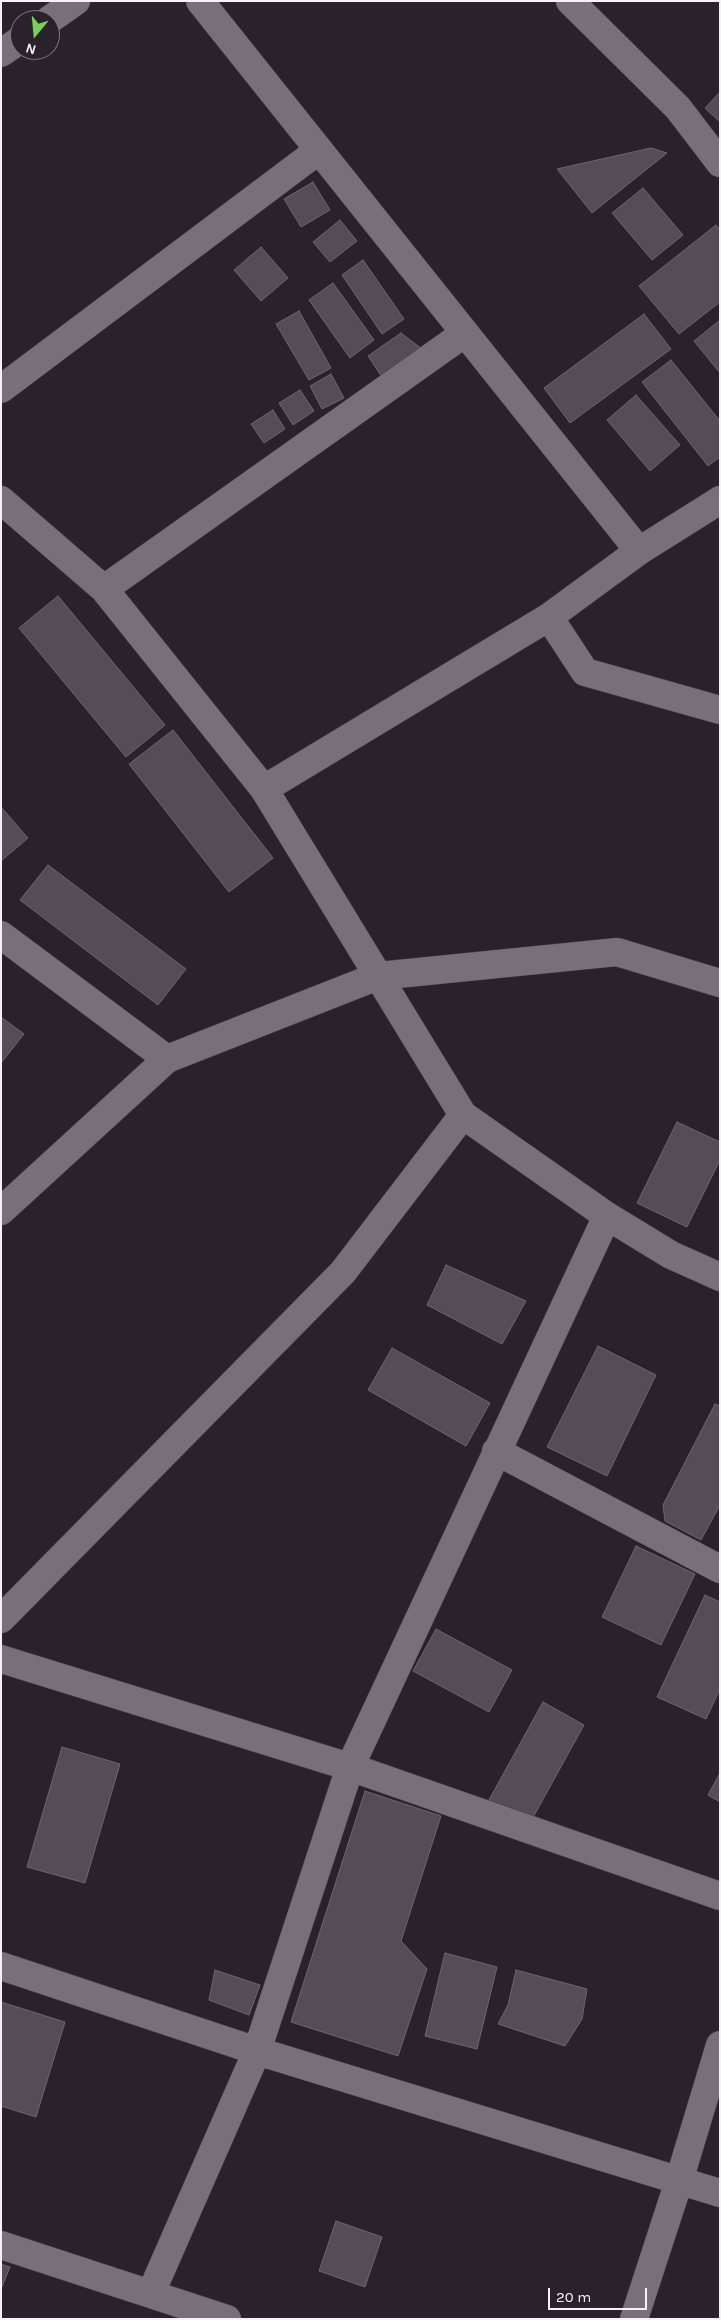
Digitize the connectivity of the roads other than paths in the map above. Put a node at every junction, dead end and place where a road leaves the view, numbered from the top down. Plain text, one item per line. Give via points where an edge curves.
1 (76, 1) edge
2 (200, 1) edge
3 (570, 1) edge
4 (60, 12) edge
5 (319, 150) junction
6 (720, 163) edge
7 (465, 333) junction
8 (1, 389) edge
9 (1, 500) edge
10 (720, 500) edge
11 (639, 551) junction
12 (104, 589) junction
13 (548, 617) junction
14 (720, 710) edge
15 (264, 789) junction
16 (1, 934) edge
17 (378, 976) junction
18 (720, 983) edge
19 (167, 1059) junction
20 (463, 1115) junction
21 (1, 1211) edge
22 (608, 1216) junction
23 (720, 1278) edge
24 (496, 1451) junction
25 (720, 1569) edge
26 (1, 1619) edge
27 (1, 1659) edge
28 (350, 1767) junction
29 (720, 1896) edge
30 (1, 1966) edge
31 (720, 2045) edge
32 (257, 2051) junction
33 (679, 2181) junction
34 (720, 2193) edge
35 (1, 2245) edge
36 (151, 2293) junction
37 (227, 2319) edge
38 (634, 2319) edge

1 - 4 street
2 - 5 street
3 - 6 street via 678,108
5 - 7 street
5 - 8 street
7 - 11 street
7 - 12 street
9 - 12 street
10 - 11 street
11 - 13 street
12 - 15 street
13 - 14 street via 585,672
13 - 15 street
15 - 17 street
16 - 19 street
17 - 18 street via 617,952
17 - 19 street
17 - 20 street
19 - 21 street
20 - 22 street
20 - 26 street via 343,1272
22 - 23 street via 671,1255
22 - 24 street
24 - 25 street
24 - 28 street
27 - 28 street
28 - 29 street
28 - 32 street
30 - 32 street
31 - 33 street
32 - 33 street
32 - 36 street
33 - 34 street
33 - 38 street
35 - 36 street
36 - 37 street

